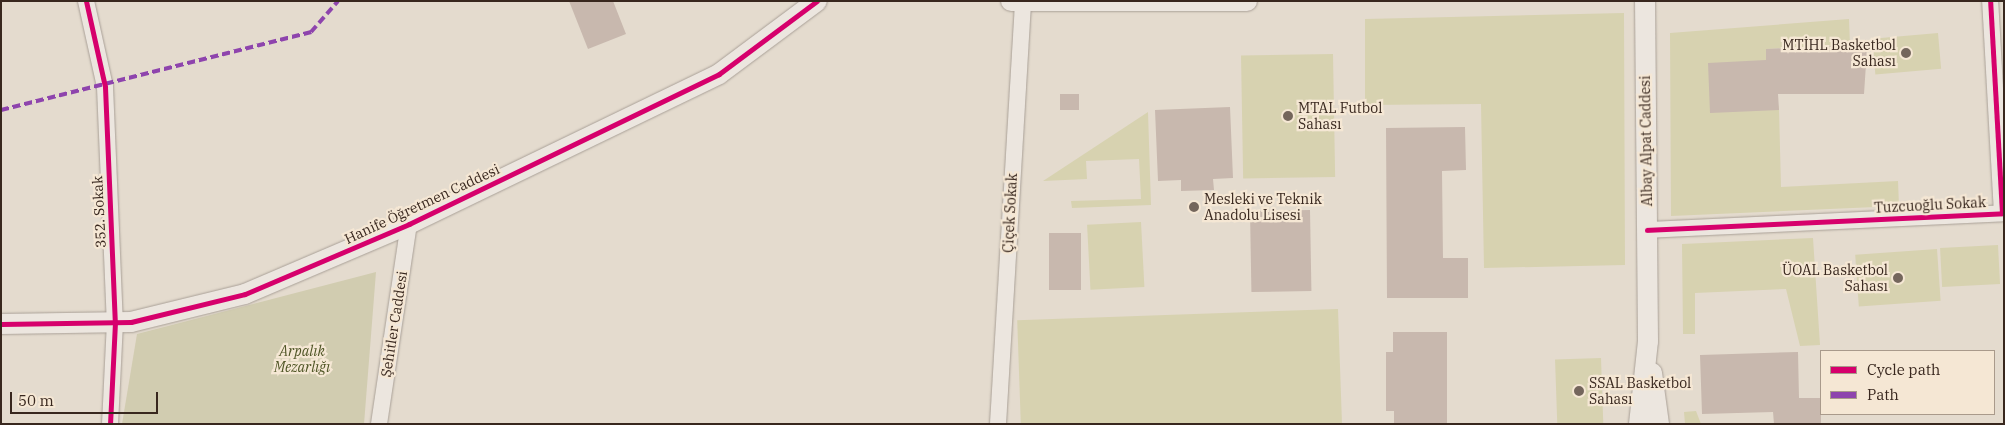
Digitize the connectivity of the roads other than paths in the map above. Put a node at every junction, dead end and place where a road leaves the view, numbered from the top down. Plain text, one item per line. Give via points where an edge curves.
1 (86, 1) edge
2 (817, 1) edge
3 (1247, 1) edge
4 (1645, 1) edge
5 (1990, 1) edge
6 (1017, 2) edge
7 (1172, 2) edge
8 (409, 224) junction
9 (1647, 230) junction
10 (115, 322) junction
11 (1, 324) edge
12 (1648, 341) junction
13 (110, 424) edge
14 (379, 424) edge
15 (998, 424) edge
16 (1639, 424) edge
17 (1659, 424) edge

1 - 10 street, 352. Sokak via 104,87
2 - 8 street, Hanife Öğretmen Caddesi via 718,74
3 - 7 street
4 - 9 street, Albay Alpat Caddesi
5 - 9 street, Tuzcuoğlu Sokak via 2002,213
6 - 7 street
6 - 15 street, Çiçek Sokak
8 - 10 street, Hanife Öğretmen Caddesi via 244,294
8 - 14 street, Şehitler Caddesi
9 - 12 street, Albay Alpat Caddesi
10 - 11 street, Hanife Öğretmen Caddesi
10 - 13 street, 352. Sokak
12 - 16 street, Albay Alpat Caddesi
12 - 17 street, Albay Alpat Caddesi

